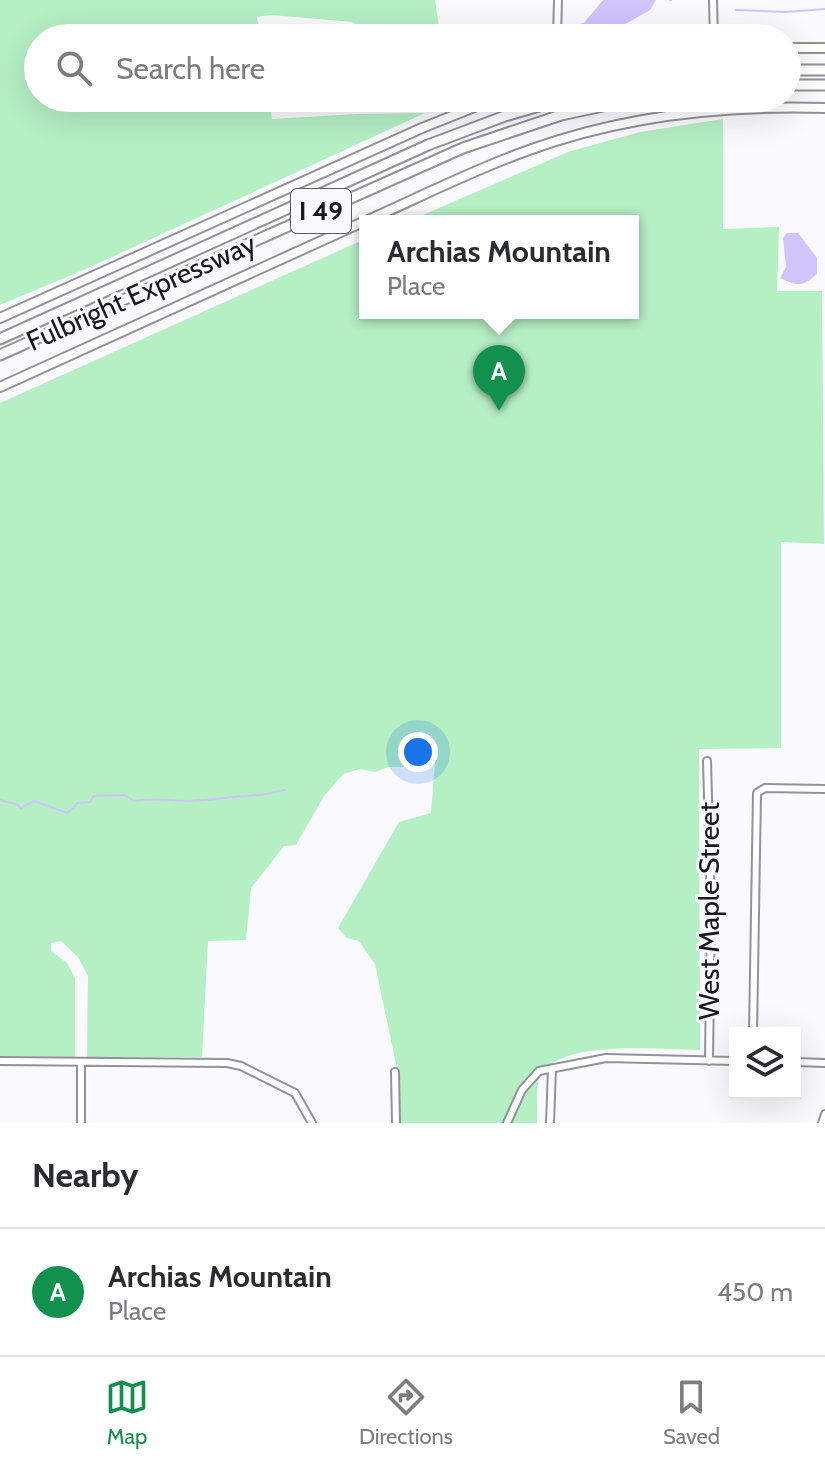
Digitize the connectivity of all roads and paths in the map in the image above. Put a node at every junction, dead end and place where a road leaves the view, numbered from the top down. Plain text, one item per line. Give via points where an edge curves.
1 (558, 0) edge
2 (713, 0) edge
3 (557, 24) edge
4 (714, 24) edge
5 (801, 48) edge
6 (825, 48) edge
7 (801, 70) edge
8 (825, 70) edge
9 (801, 85) edge
10 (825, 85) edge
11 (825, 108) edge
12 (801, 109) edge
13 (461, 112) edge
14 (519, 112) edge
15 (575, 112) edge
16 (710, 112) edge
17 (379, 215) edge
18 (359, 224) edge
19 (0, 318) edge
20 (0, 339) edge
21 (0, 355) edge
22 (0, 387) edge
23 (707, 761) dead end
24 (825, 789) edge
25 (753, 1027) edge
26 (0, 1061) edge
27 (709, 1061) junction
28 (729, 1061) edge
29 (801, 1062) edge
30 (81, 1063) junction
31 (825, 1063) edge
32 (552, 1069) junction
33 (395, 1072) dead end
34 (825, 1114) edge
35 (81, 1123) edge
36 (312, 1123) edge
37 (396, 1123) edge
38 (507, 1123) edge
39 (550, 1123) edge
40 (822, 1123) edge

1 - 3 street
2 - 4 street
5 - 6 main road
7 - 8 highway
9 - 10 highway
11 - 12 main road
13 - 19 main road
14 - 20 highway, Fulbright Expressway / I 49 via 428,145
15 - 21 highway, Fulbright Expressway / I 49 via 475,143
16 - 17 main road via 590,132 497,162
18 - 22 main road
23 - 27 street, West Maple Street
24 - 25 street via 765,788 757,793
26 - 30 street
27 - 28 street
27 - 32 street via 606,1058
29 - 31 street
30 - 35 street
30 - 36 street via 241,1066 295,1093
32 - 38 street via 529,1079
32 - 39 street
33 - 37 street
34 - 40 street

